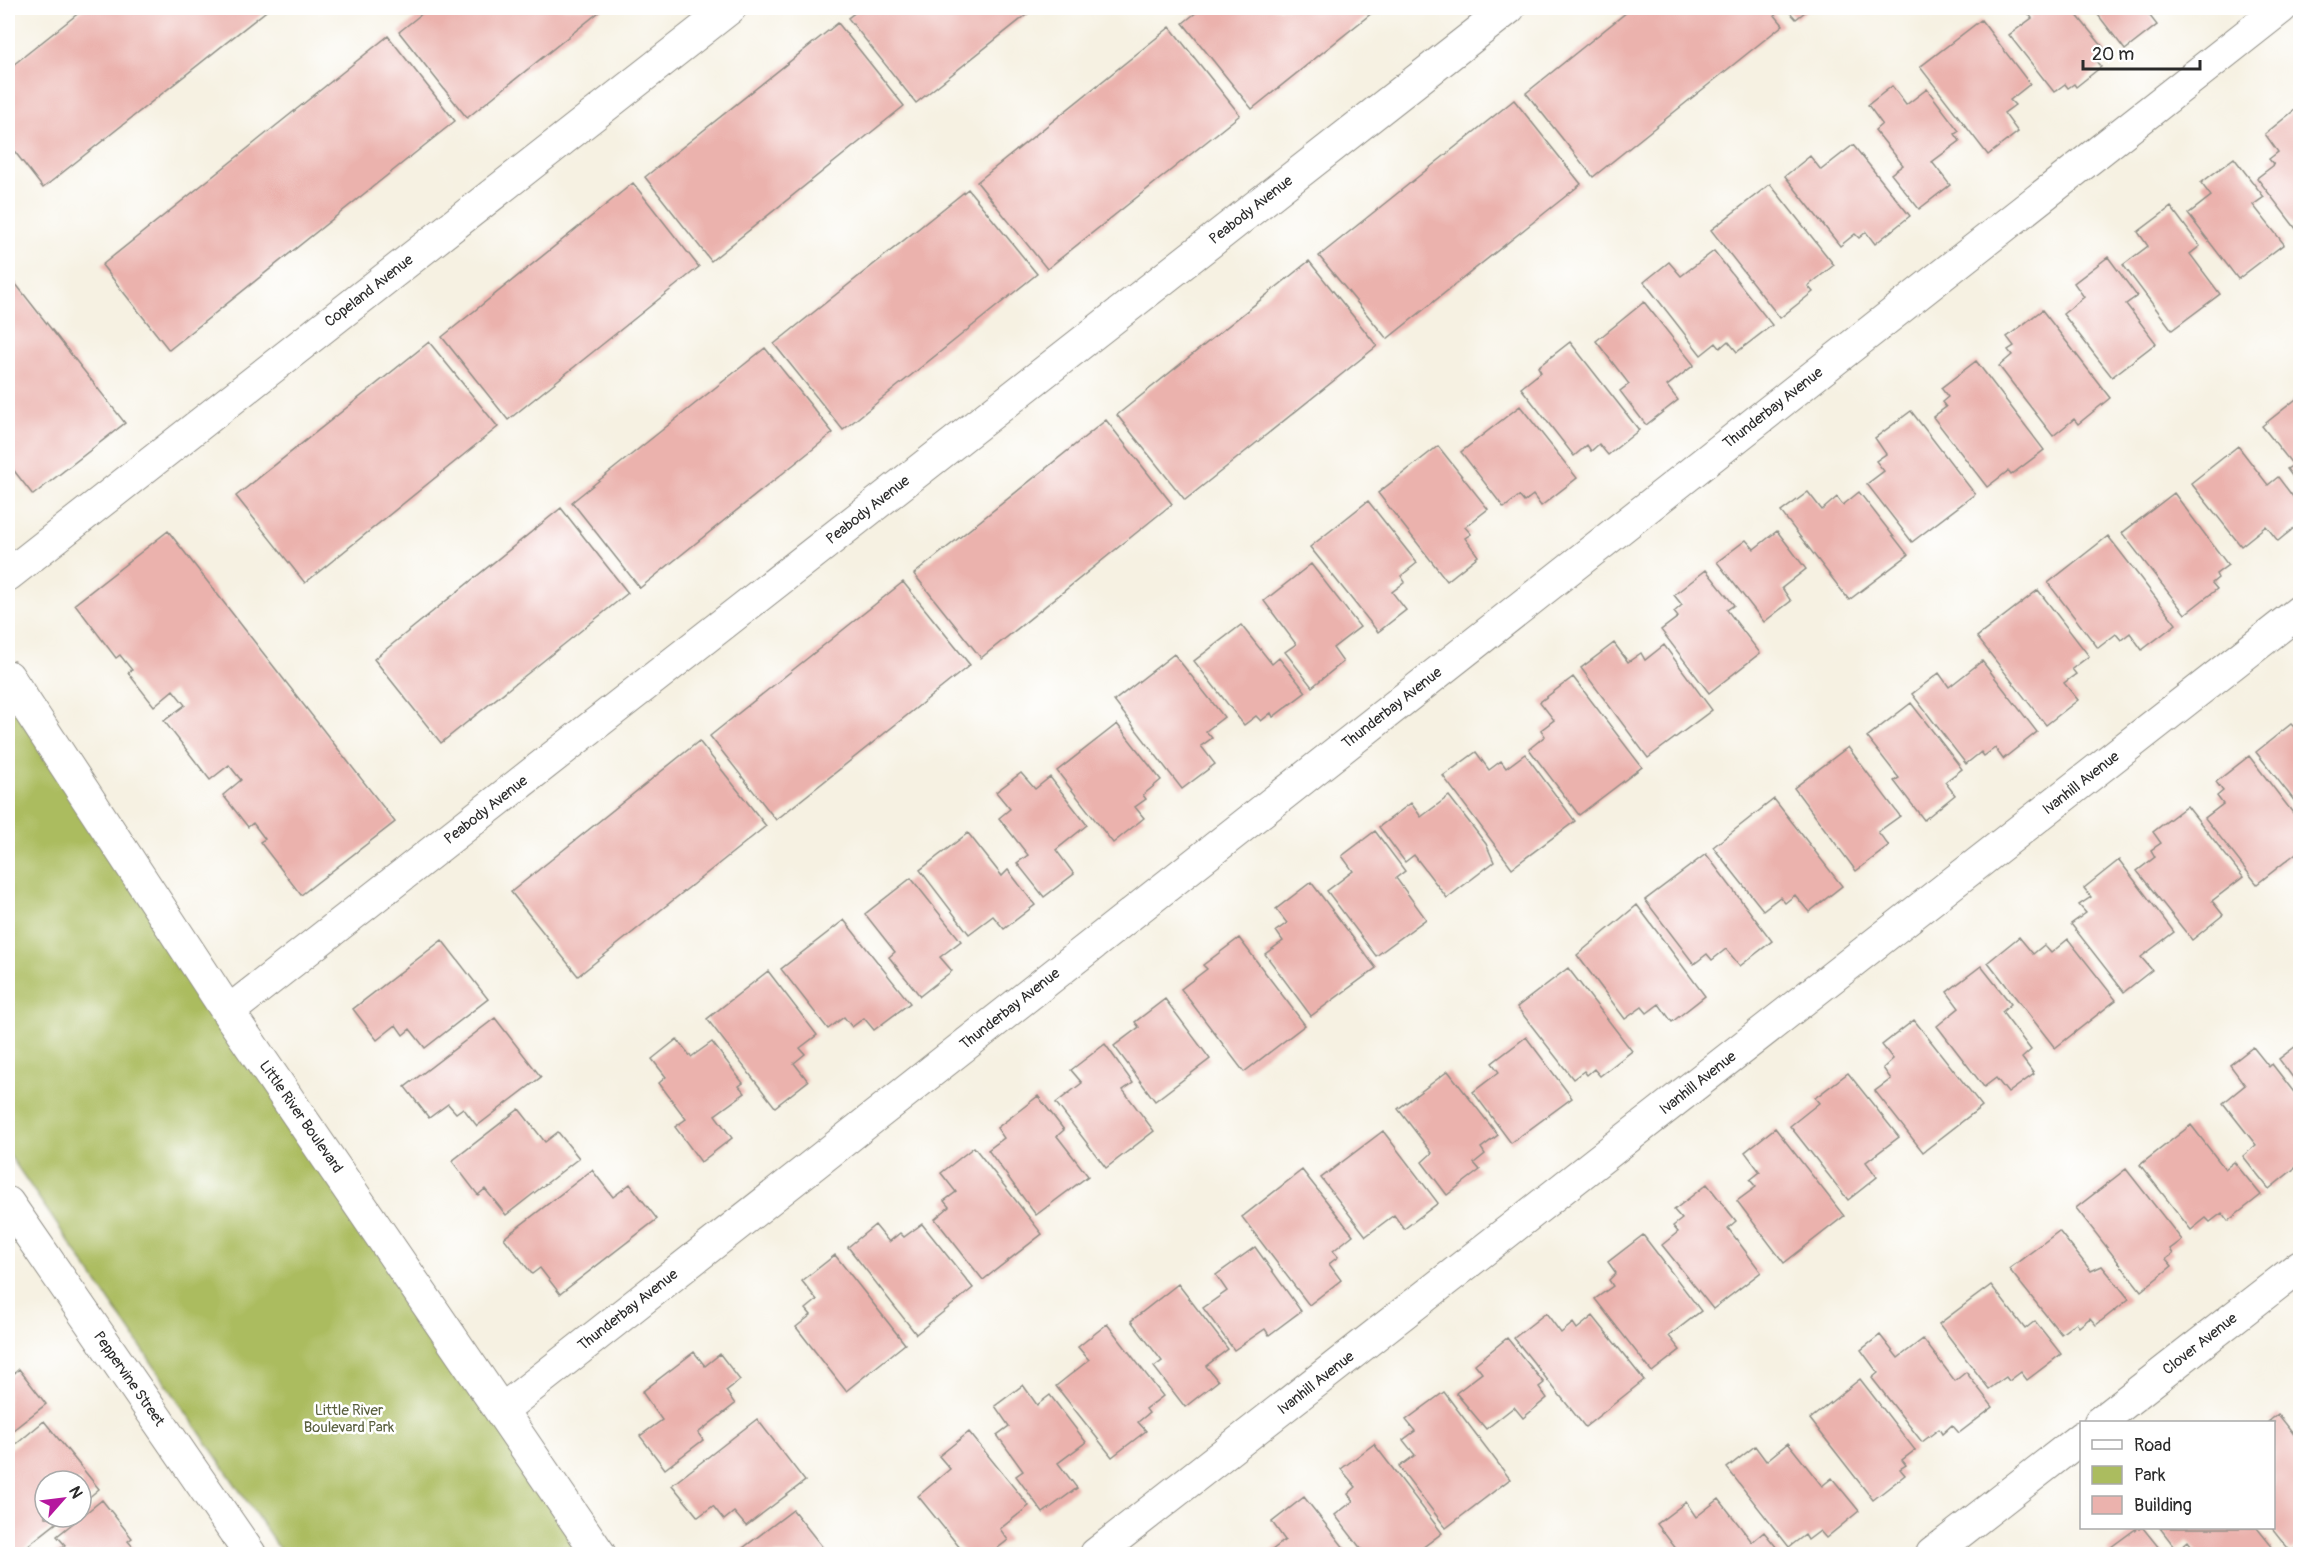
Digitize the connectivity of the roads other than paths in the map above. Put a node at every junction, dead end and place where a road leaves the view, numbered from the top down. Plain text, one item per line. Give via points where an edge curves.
1 (730, 8) edge
2 (1509, 8) edge
3 (2281, 8) edge
4 (8, 575) edge
5 (2301, 611) edge
6 (8, 677) edge
7 (228, 1012) junction
8 (8, 1203) edge
9 (2301, 1266) edge
10 (502, 1410) junction
11 (2101, 1421) edge
12 (2080, 1439) edge
13 (250, 1554) edge
14 (599, 1554) edge
15 (1096, 1554) edge
16 (1932, 1554) edge

1 - 4 street, Copeland Avenue
2 - 7 street, Peabody Avenue
3 - 10 street, Thunderbay Avenue
5 - 15 street, Ivanhill Avenue
6 - 7 street, Little River Boulevard
7 - 10 street, Little River Boulevard
8 - 13 street, Peppervine Street
9 - 11 street, Clover Avenue
10 - 14 street, Little River Boulevard
12 - 16 street

